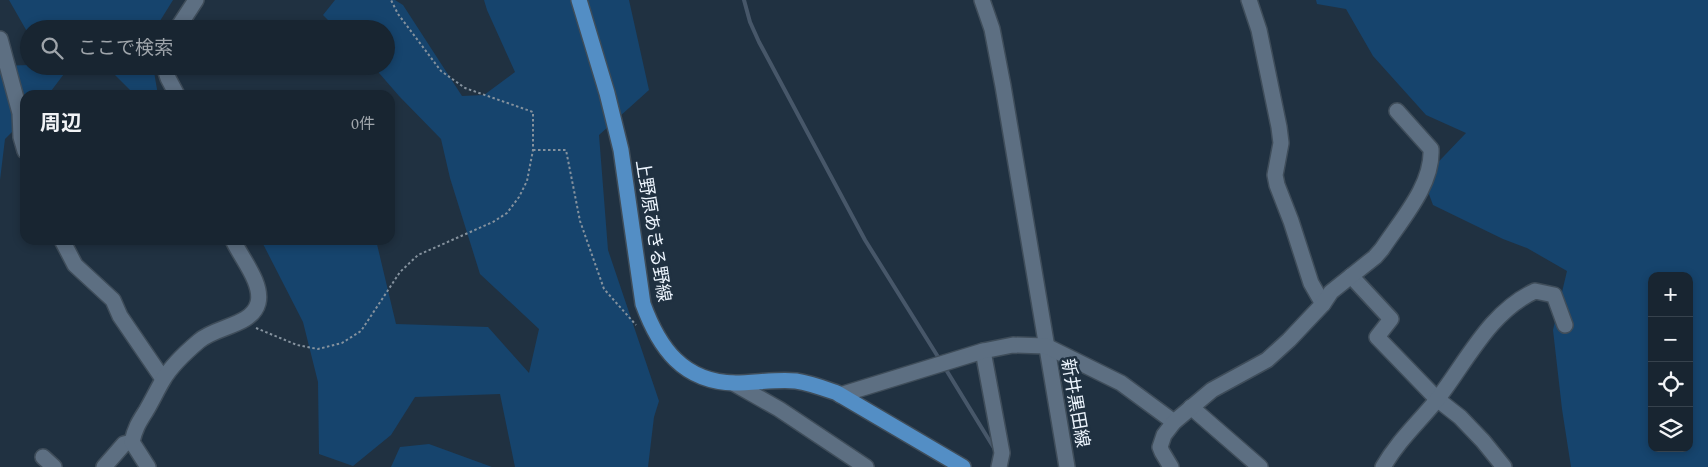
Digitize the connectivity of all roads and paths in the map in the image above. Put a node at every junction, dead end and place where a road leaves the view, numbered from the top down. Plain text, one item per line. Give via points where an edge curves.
1 (196, 0) edge
2 (390, 0) edge
3 (578, 0) edge
4 (982, 0) edge
5 (1249, 0) edge
6 (183, 20) edge
7 (0, 39) edge
8 (167, 75) edge
9 (174, 90) edge
10 (1397, 111) dead end
11 (20, 113) edge
12 (533, 150) junction
13 (65, 245) edge
14 (236, 245) edge
15 (1351, 276) junction
16 (1323, 304) junction
17 (242, 322) junction
18 (1565, 325) dead end
19 (639, 329) dead end
20 (1046, 346) junction
21 (983, 351) junction
22 (164, 379) junction
23 (733, 383) junction
24 (840, 395) junction
25 (1437, 399) junction
26 (1191, 407) junction
27 (1174, 422) junction
28 (132, 442) junction
29 (104, 467) edge
30 (148, 467) edge
31 (866, 467) edge
32 (963, 467) edge
33 (999, 467) edge
34 (1067, 467) edge
35 (1171, 467) edge
36 (1260, 467) edge
37 (1383, 467) edge
38 (1504, 467) edge

1 - 6 street
2 - 12 path via 441,71 465,88 533,112
3 - 23 main road, 上野原あきる野線 via 608,92 621,150 643,304 652,327 660,341 691,372 706,379
4 - 20 street, 新井黒田線 via 992,29 1003,86
5 - 16 street via 1259,30 1279,127 1281,143 1277,185 1311,283
7 - 11 street
8 - 9 street
10 - 15 street via 1431,149 1423,188 1382,249
12 - 17 path via 527,181 507,213 418,255 400,272 361,330 342,343 318,349 296,345
12 - 19 path via 566,150 580,221 604,289
13 - 22 street via 75,265 113,300 120,316
14 - 17 street via 258,292 254,312
15 - 16 street via 1331,292
15 - 25 street via 1391,319 1377,337
16 - 26 street via 1267,360 1212,390
17 - 22 street via 221,328 200,340
18 - 25 street via 1554,295 1535,291 1525,296 1497,319
20 - 21 street via 1013,345
20 - 27 street via 1121,383
20 - 34 street, 新井黒田線
21 - 24 street
21 - 33 street via 1002,453
22 - 28 street via 135,428
23 - 24 main road, 上野原あきる野線 via 795,381 817,385
23 - 31 street via 779,409
24 - 32 main road, 上野原あきる野線
25 - 37 street via 1394,448
25 - 38 street via 1484,441
26 - 27 street
26 - 36 street
27 - 35 street via 1160,447
28 - 29 street via 124,444
28 - 30 street

